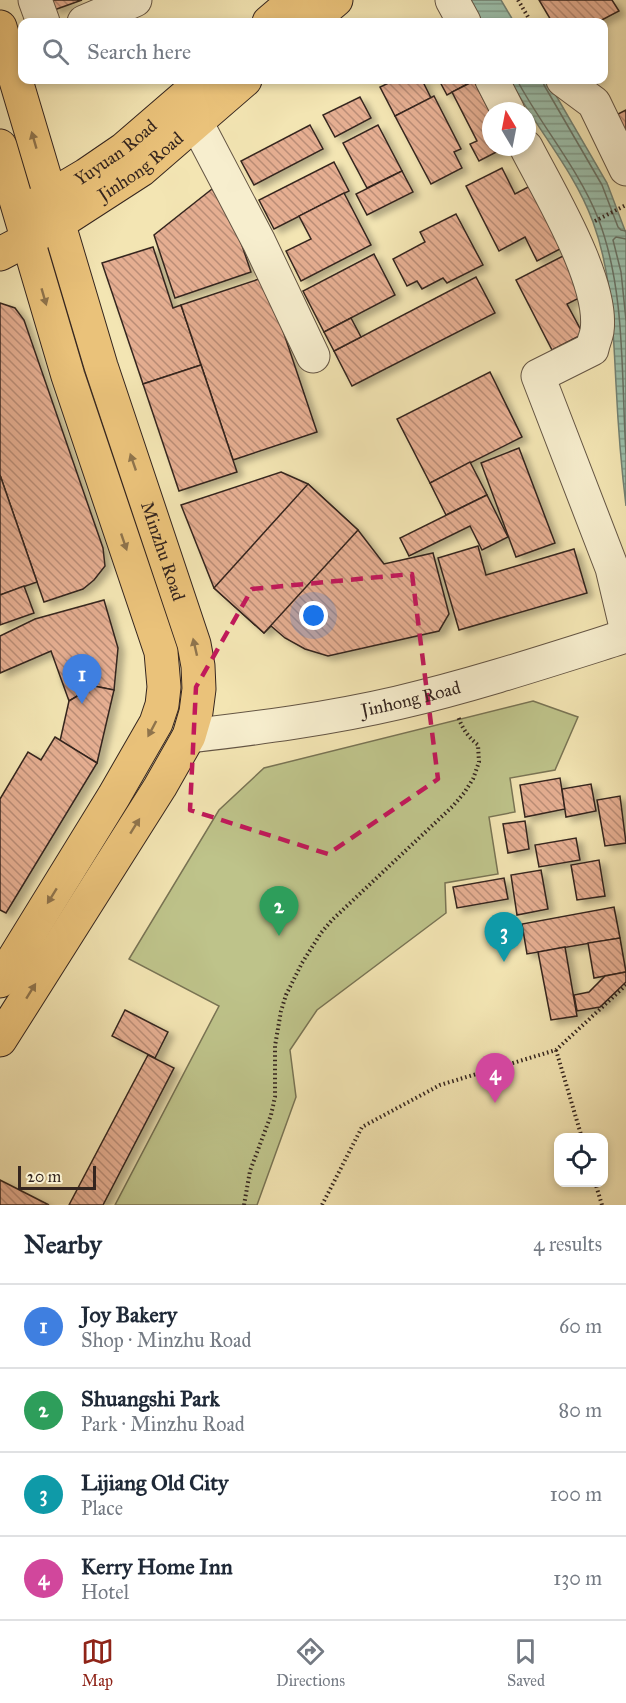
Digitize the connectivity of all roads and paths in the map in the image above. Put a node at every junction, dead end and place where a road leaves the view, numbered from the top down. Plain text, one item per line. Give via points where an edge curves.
1 (35, 0) edge
2 (135, 0) edge
3 (295, 0) edge
4 (336, 0) edge
5 (452, 0) edge
6 (518, 0) edge
7 (42, 18) edge
8 (93, 18) edge
9 (274, 18) edge
10 (315, 18) edge
11 (462, 18) edge
12 (529, 18) edge
13 (11, 44) edge
14 (18, 70) edge
15 (22, 84) edge
16 (199, 84) edge
17 (240, 84) edge
18 (494, 84) edge
19 (568, 84) edge
20 (503, 102) edge
21 (196, 122) junction
22 (0, 146) edge
23 (531, 156) edge
24 (626, 169) edge
25 (625, 205) edge
26 (55, 210) junction
27 (594, 222) dead end
28 (12, 233) edge
29 (313, 356) dead end
30 (626, 627) edge
31 (626, 636) edge
32 (189, 736) junction
33 (478, 745) dead end
34 (0, 981) edge
35 (626, 985) edge
36 (0, 1040) edge
37 (556, 1050) junction
38 (581, 1133) edge
39 (597, 1187) edge
40 (244, 1205) edge
41 (322, 1205) edge
42 (602, 1205) edge

1 - 7 street
2 - 8 street
3 - 9 main road
4 - 10 main road
5 - 11 street
6 - 12 path
14 -> 13 main road, Minzhu Road
26 -> 15 main road, Minzhu Road
16 - 26 main road, Yuyuan Road
17 - 21 main road, Jinhong Road
18 - 20 street
19 - 24 street via 594,103
21 - 26 main road, Jinhong Road via 141,170
21 - 29 street
22 - 28 main road, Minzhu Road
23 - 30 street via 585,263 594,294 597,331 592,349 538,376 612,568
25 - 27 path
26 - 28 main road, Jinhong Road
32 -> 26 main road, Minzhu Road via 199,689 194,644 101,366
28 -> 34 main road, Minzhu Road via 68,376 161,652 164,687 156,723
31 - 32 street, Jinhong Road via 457,689 394,704 260,728
36 -> 32 main road, Minzhu Road
33 - 40 path via 479,762 464,793 332,920 302,963 281,1011 275,1046 275,1097 250,1171
35 - 37 path
37 - 38 path
37 - 41 path via 440,1085 362,1127
39 - 42 path

